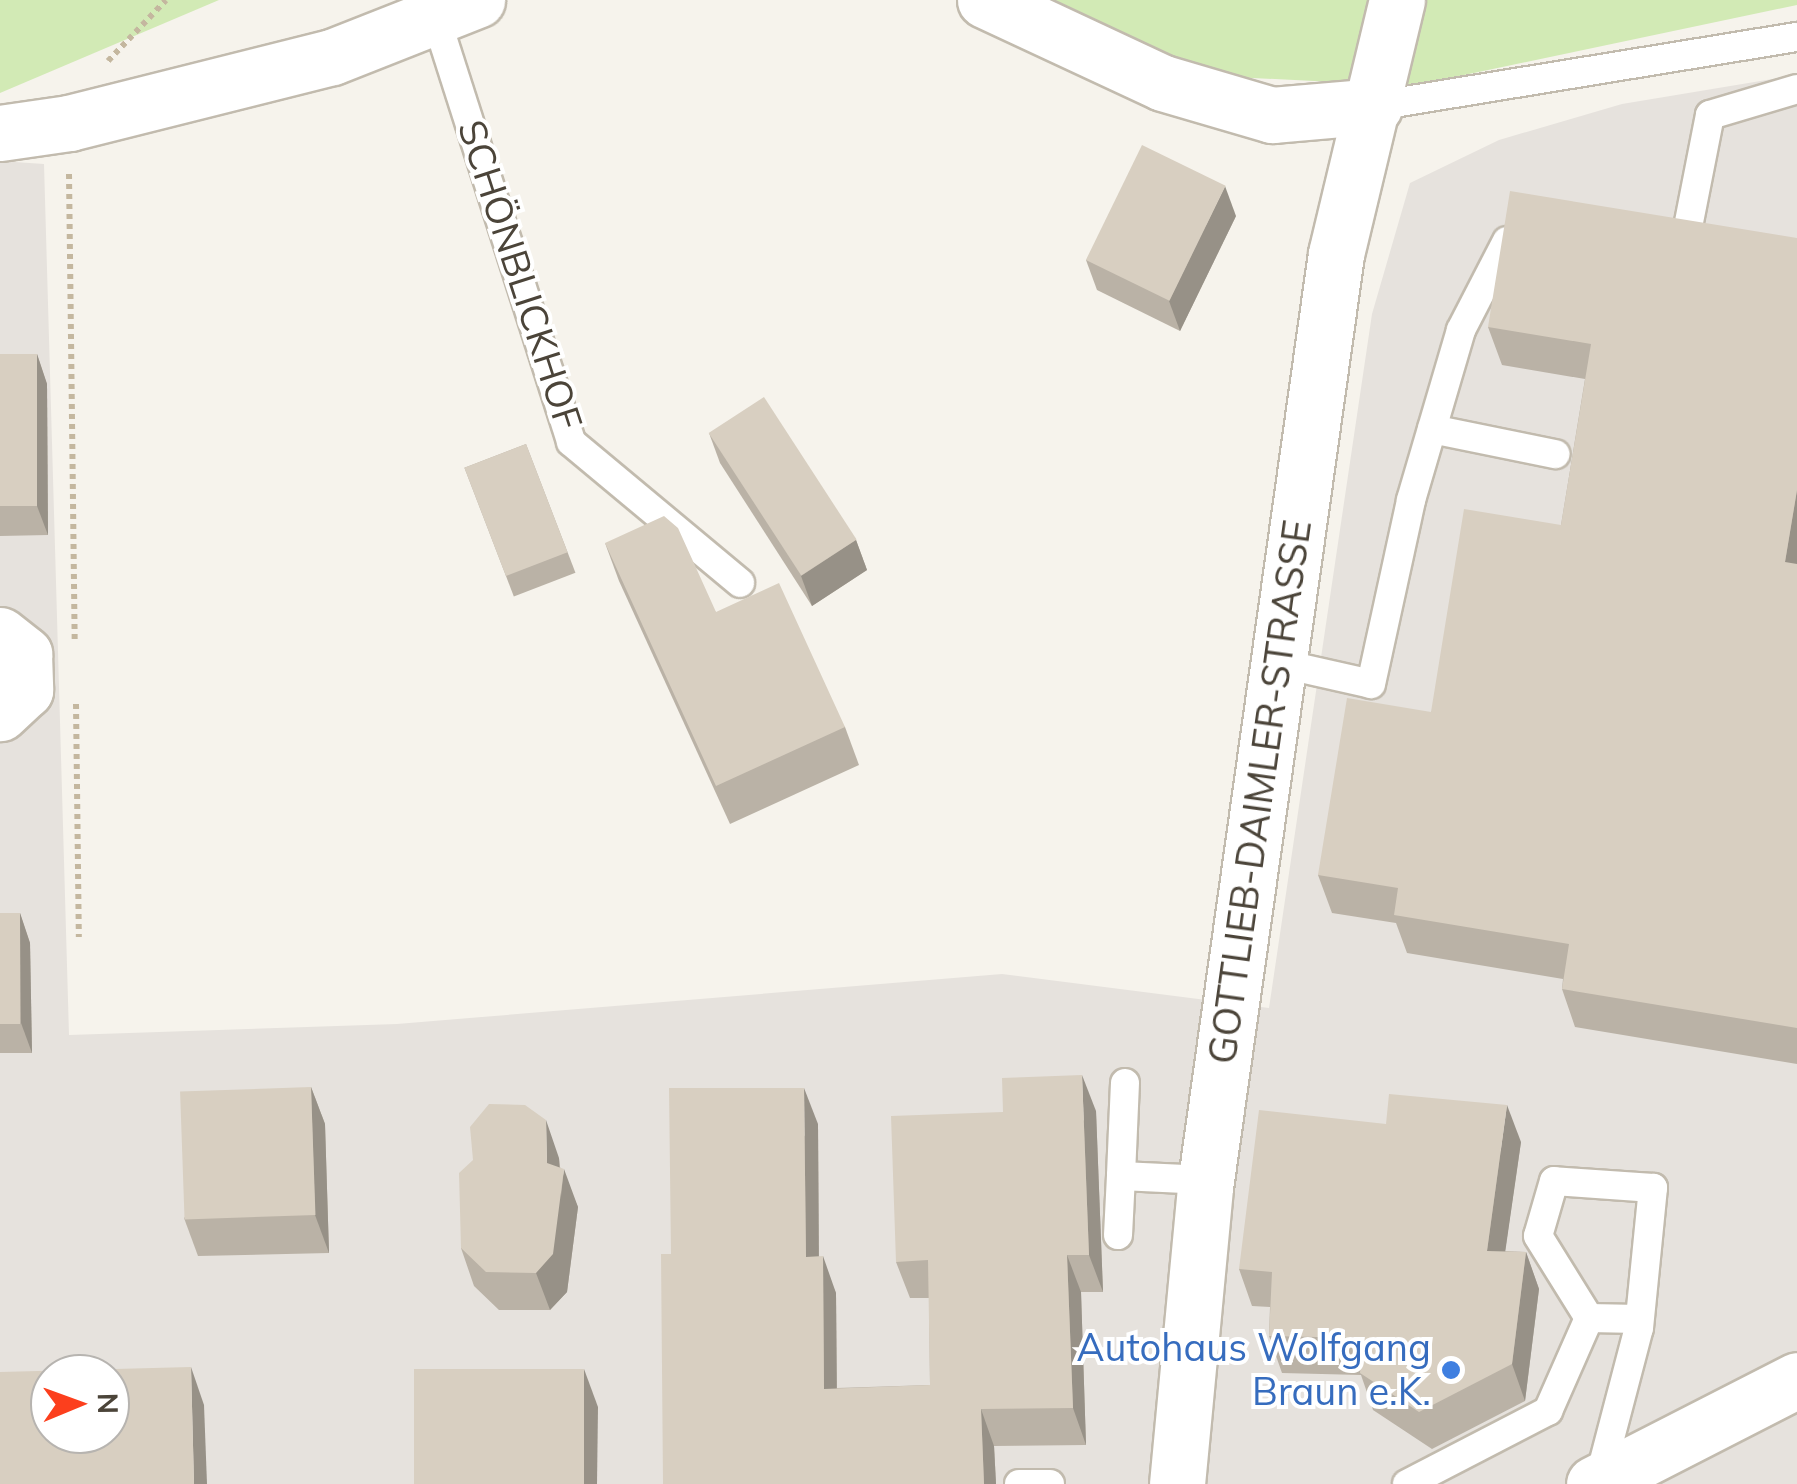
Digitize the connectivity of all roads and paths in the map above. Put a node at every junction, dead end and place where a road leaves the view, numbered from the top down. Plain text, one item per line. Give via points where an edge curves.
1 (985, 0) edge
2 (1398, 0) edge
3 (456, 7) edge
4 (1797, 37) edge
5 (1797, 89) edge
6 (1375, 106) junction
7 (69, 123) junction
8 (0, 133) edge
9 (1689, 222) edge
10 (1506, 241) edge
11 (1432, 429) junction
12 (1554, 454) dead end
13 (740, 583) dead end
14 (0, 635) edge
15 (76, 659) dead end
16 (1278, 662) junction
17 (76, 699) dead end
18 (0, 713) edge
19 (79, 937) dead end
20 (1125, 1083) dead end
21 (1121, 1176) junction
22 (1206, 1180) junction
23 (1118, 1236) dead end
24 (1589, 1318) junction
25 (1639, 1319) junction
26 (1797, 1380) edge
27 (1596, 1483) edge
28 (1019, 1484) edge
29 (1050, 1484) edge
30 (1177, 1484) edge
31 (1407, 1484) edge

1 - 6 street via 1163,83 1272,115
2 - 6 street, GOTTLIEB-DAIMLER-STRASSE
3 - 7 street via 332,57
3 - 13 lane, SCHÖNBLICKHOF via 571,442
4 - 6 lane
5 - 9 lane via 1710,116
6 - 16 street, GOTTLIEB-DAIMLER-STRASSE via 1336,254
7 - 8 street
7 - 15 path
10 - 11 lane via 1461,330
11 - 12 lane
11 - 16 lane via 1371,684
14 - 18 street via 24,654 25,690
16 - 22 street, GOTTLIEB-DAIMLER-STRASSE
17 - 19 path
20 - 21 lane
21 - 22 lane
21 - 23 lane
22 - 30 street, GOTTLIEB-DAIMLER-STRASSE
24 - 25 lane
24 - 25 lane via 1538,1236 1554,1181 1653,1188
24 - 31 lane via 1548,1411
25 - 27 lane
26 - 27 street
28 - 29 lane

